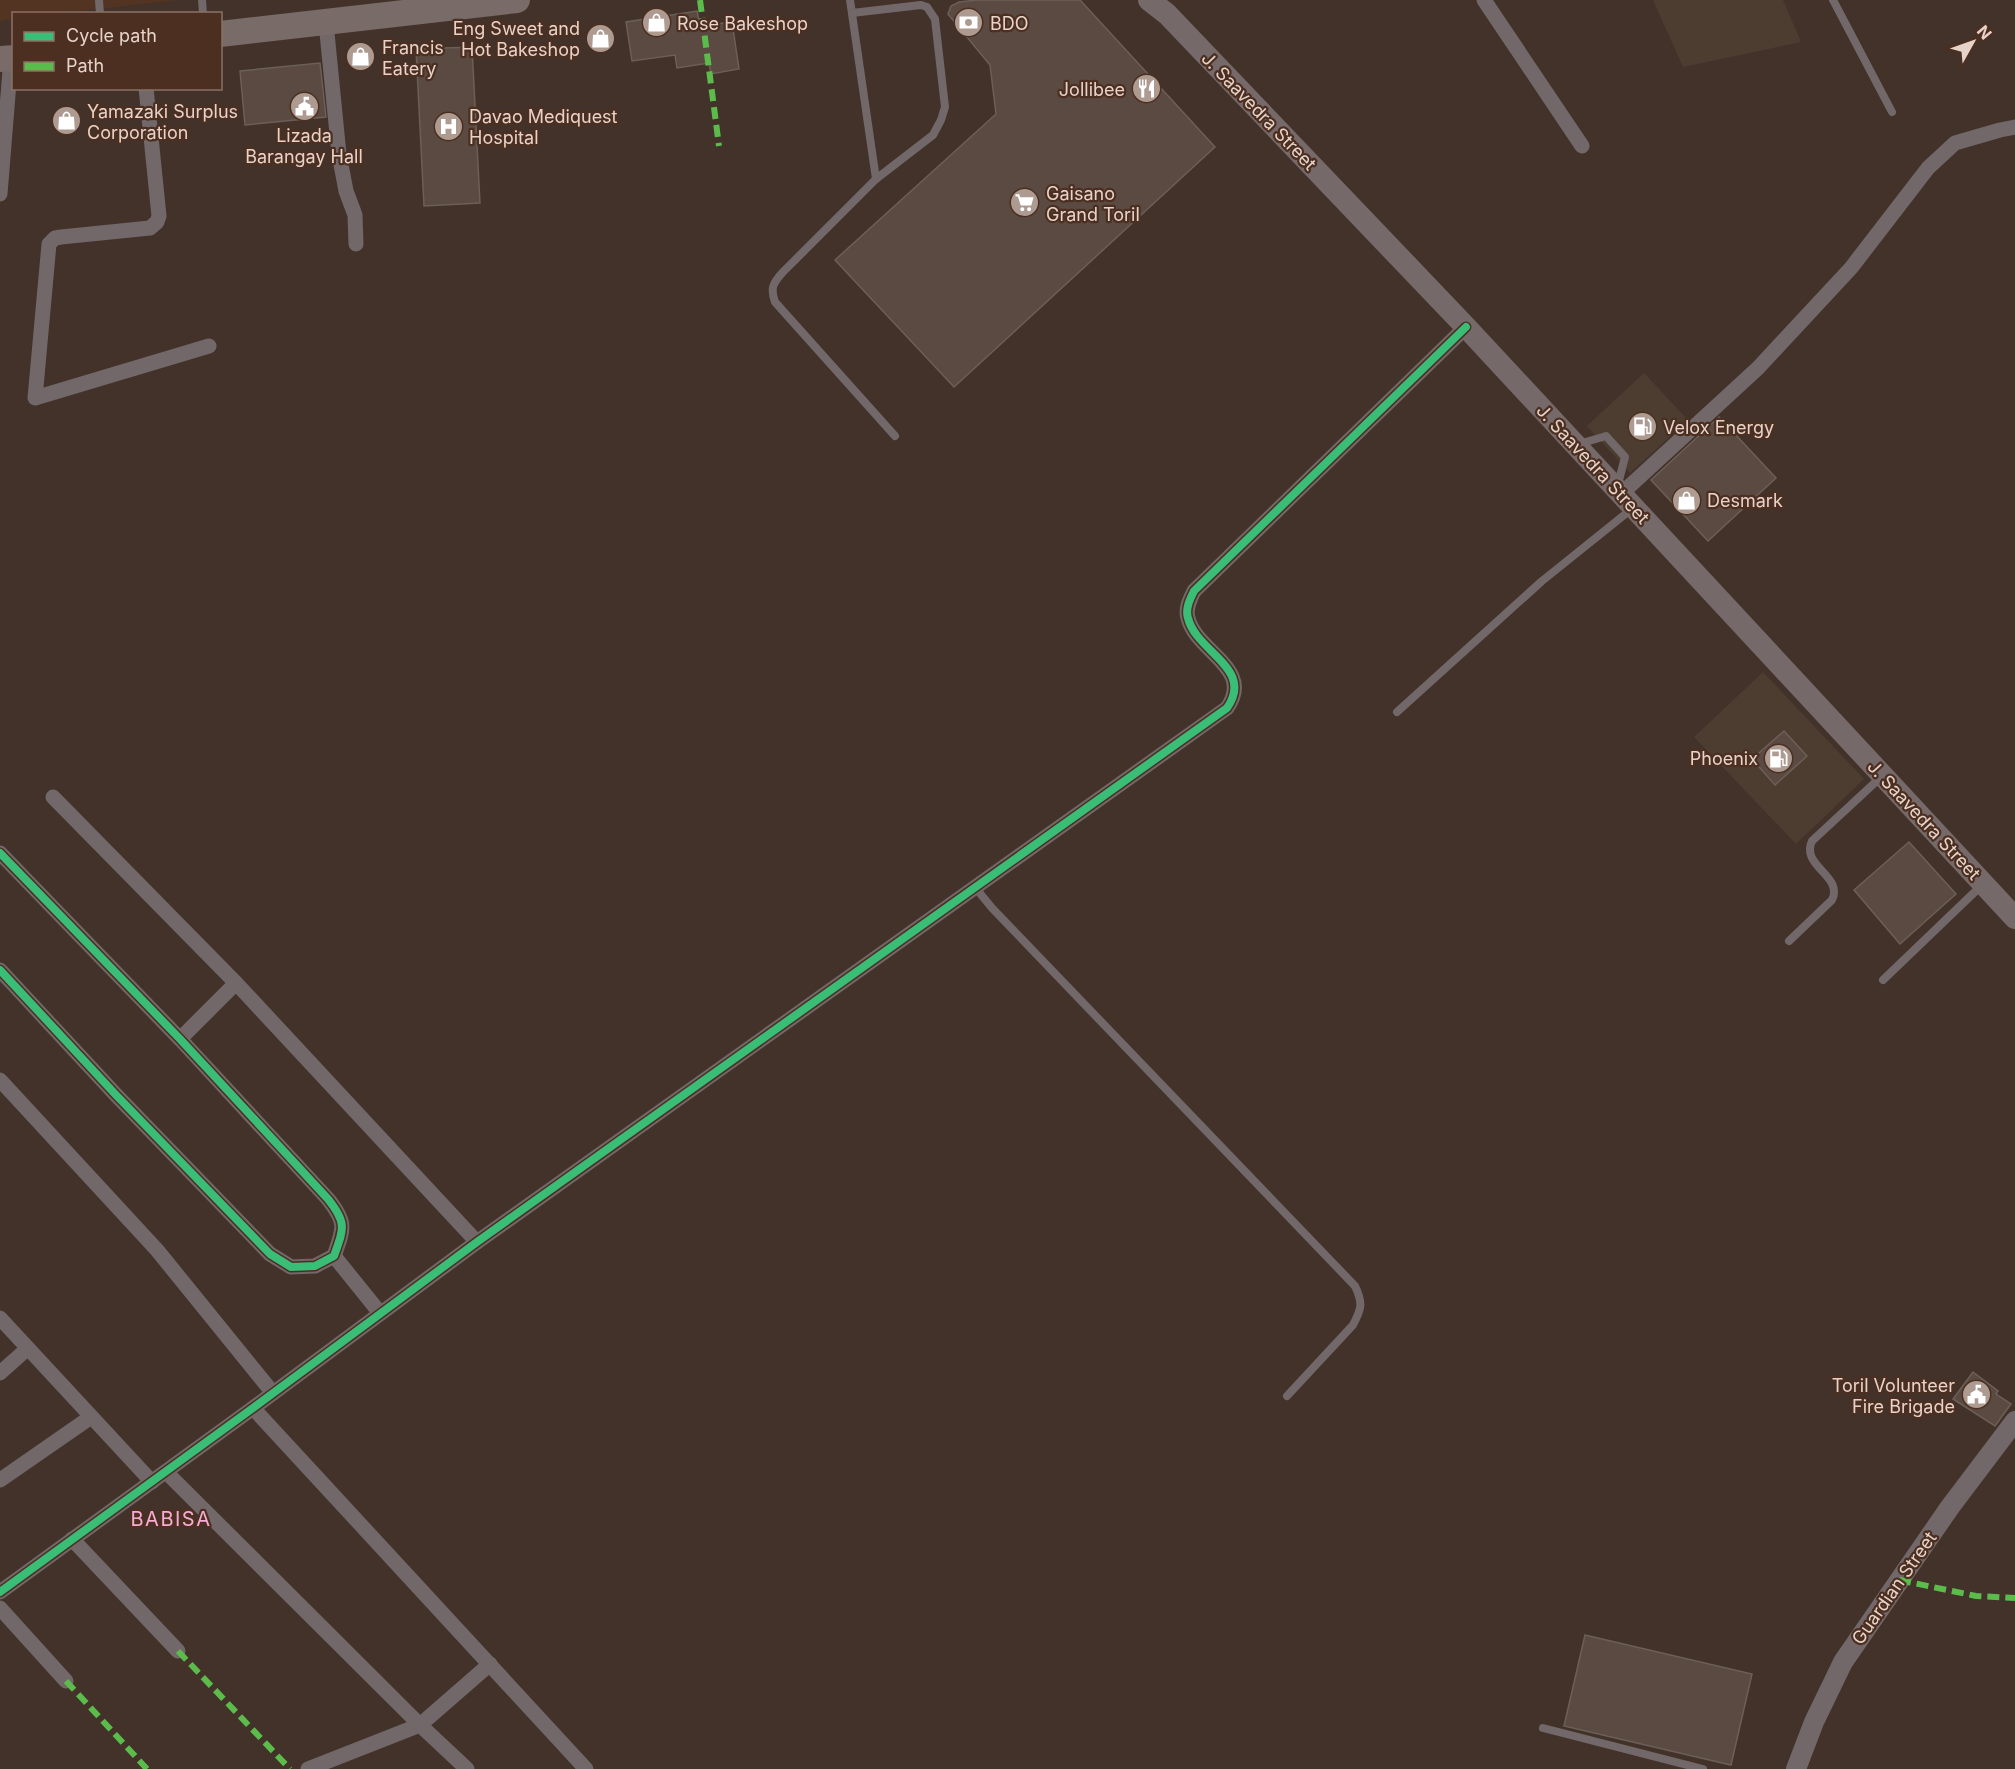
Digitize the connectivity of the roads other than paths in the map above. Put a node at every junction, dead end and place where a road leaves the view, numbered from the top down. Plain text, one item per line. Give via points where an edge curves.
1 (517, 0) edge
2 (850, 0) edge
3 (1484, 0) edge
4 (1833, 0) edge
5 (464, 3) edge
6 (1159, 5) edge
7 (852, 13) junction
8 (326, 23) junction
9 (222, 34) edge
10 (8, 58) edge
11 (146, 90) edge
12 (1892, 112) dead end
13 (2015, 127) edge
14 (1582, 146) dead end
15 (876, 179) junction
16 (0, 194) edge
17 (356, 244) dead end
18 (1466, 327) junction
19 (209, 346) dead end
20 (895, 436) dead end
21 (1624, 497) junction
22 (1397, 712) dead end
23 (1882, 776) junction
24 (52, 797) dead end
25 (0, 853) edge
26 (1983, 884) junction
27 (974, 886) junction
28 (2015, 918) edge
29 (1789, 941) dead end
30 (0, 970) edge
31 (1884, 980) dead end
32 (236, 983) junction
33 (180, 1039) junction
34 (0, 1080) edge
35 (477, 1242) junction
36 (334, 1256) junction
37 (380, 1313) junction
38 (0, 1318) edge
39 (27, 1349) junction
40 (0, 1373) edge
41 (273, 1393) junction
42 (1287, 1396) dead end
43 (253, 1408) junction
44 (91, 1417) junction
45 (2015, 1421) edge
46 (166, 1472) junction
47 (0, 1479) edge
48 (152, 1482) junction
49 (72, 1539) junction
50 (0, 1592) edge
51 (0, 1608) edge
52 (178, 1651) dead end
53 (490, 1664) junction
54 (66, 1681) dead end
55 (420, 1725) junction
56 (1543, 1728) dead end
57 (308, 1769) edge
58 (467, 1769) edge
59 (586, 1769) edge
60 (1703, 1769) edge
61 (1796, 1769) edge

1 - 5 highway
2 - 7 lane
3 - 14 street
4 - 12 lane
5 - 8 highway
6 - 18 main road, J. Saavedra Street
7 - 15 lane
7 - 15 lane via 921,5 935,19 945,107 941,120 933,135
8 - 9 highway
8 - 17 street via 339,154 346,191 356,215
10 - 16 street
11 - 19 street via 159,208 157,222 150,228 55,238 49,244 34,398
13 - 21 street via 1955,143 1928,168 1851,268 1758,368
15 - 20 lane via 783,272 771,292 775,302
18 - 21 main road, J. Saavedra Street
18 - 27 street via 1194,591 1188,603 1188,618 1195,632 1232,674 1236,687 1227,708
21 - 22 lane via 1542,581
21 - 23 main road, J. Saavedra Street
23 - 26 main road, J. Saavedra Street
23 - 29 lane via 1812,841 1809,854 1835,888 1835,894
24 - 32 street
25 - 33 street
26 - 28 main road, J. Saavedra Street
26 - 31 lane
27 - 35 street
27 - 42 lane via 1355,1286 1361,1301 1353,1325
30 - 36 street via 270,1254 291,1267 315,1266
32 - 33 street
32 - 35 street
33 - 36 street via 340,1215 342,1234
34 - 41 street via 157,1250
35 - 37 street
36 - 37 street
37 - 41 street
38 - 39 street
39 - 40 street
39 - 44 street
41 - 43 street
43 - 46 street
43 - 53 street
44 - 47 street
44 - 48 street
45 - 61 street, Guardian Street via 1843,1662
46 - 48 street
46 - 55 street
48 - 49 street
49 - 50 street
49 - 52 street
51 - 54 street
53 - 55 street
53 - 59 street
55 - 57 street
55 - 58 street
56 - 60 lane

